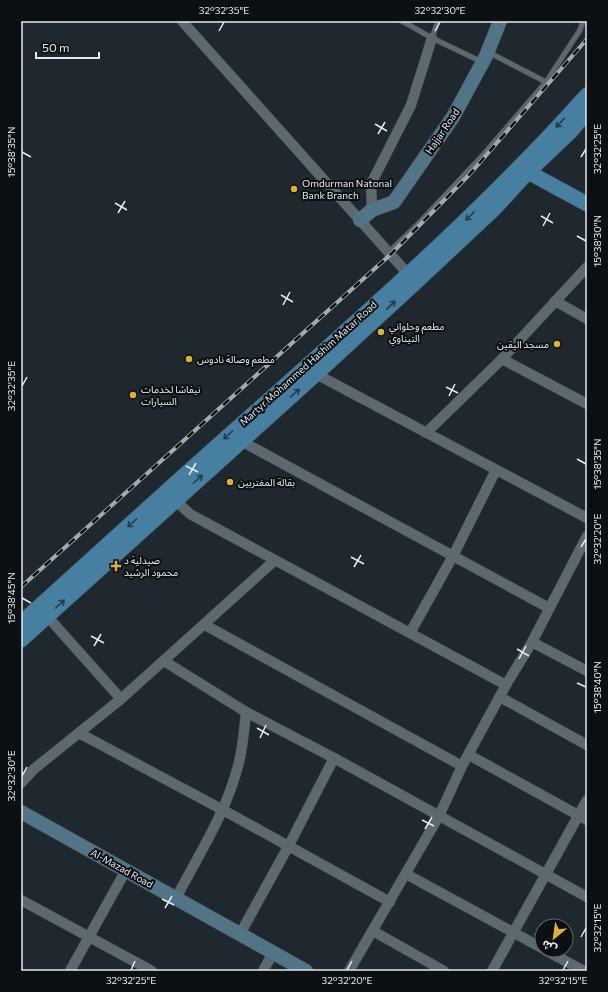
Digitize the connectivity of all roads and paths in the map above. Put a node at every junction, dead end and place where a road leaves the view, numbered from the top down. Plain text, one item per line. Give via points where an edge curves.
1 (182, 21) edge
2 (402, 21) edge
3 (438, 21) edge
4 (500, 21) edge
5 (583, 21) edge
6 (432, 38) junction
7 (485, 57) junction
8 (546, 82) junction
9 (587, 95) edge
10 (587, 112) edge
11 (528, 165) junction
12 (587, 193) edge
13 (587, 204) edge
14 (372, 210) junction
15 (360, 220) junction
16 (389, 252) junction
17 (587, 267) edge
18 (408, 274) junction
19 (555, 302) junction
20 (587, 319) edge
21 (502, 359) junction
22 (316, 374) junction
23 (587, 404) edge
24 (426, 433) junction
25 (241, 441) junction
26 (496, 470) junction
27 (175, 500) junction
28 (587, 518) edge
29 (587, 536) edge
30 (453, 556) junction
31 (274, 561) junction
32 (549, 608) junction
33 (47, 616) junction
34 (21, 623) edge
35 (205, 625) junction
36 (410, 633) junction
37 (21, 640) edge
38 (532, 642) junction
39 (164, 661) junction
40 (587, 672) edge
41 (506, 685) junction
42 (500, 697) junction
43 (121, 699) junction
44 (246, 712) junction
45 (79, 733) junction
46 (587, 745) edge
47 (469, 755) junction
48 (334, 758) junction
49 (462, 766) junction
50 (21, 783) edge
51 (587, 800) edge
52 (223, 810) junction
53 (21, 812) edge
54 (439, 816) junction
55 (583, 817) edge
56 (288, 847) junction
57 (126, 870) junction
58 (406, 874) junction
59 (546, 875) junction
60 (587, 897) edge
61 (176, 898) junction
62 (21, 900) edge
63 (390, 902) junction
64 (373, 931) junction
65 (514, 933) junction
66 (240, 934) junction
67 (89, 937) junction
68 (534, 944) edge
69 (273, 953) junction
70 (560, 958) edge
71 (70, 971) edge
72 (152, 971) edge
73 (263, 971) edge
74 (306, 971) edge
75 (349, 971) edge
76 (444, 971) edge
77 (492, 971) edge
78 (584, 971) edge

1 - 15 street
2 - 6 lane
3 - 6 lane
4 - 7 street, Hajjar Road
5 - 8 lane via 580,30
6 - 7 lane
6 - 14 street via 411,105 371,184
7 - 8 lane
7 - 14 street, Hajjar Road via 453,117 394,202
8 - 16 lane via 483,155
9 -> 11 main road, Martyr Mohammed Hashim Matar Road
10 - 11 main road, Martyr Mohammed Hashim Matar Road via 571,131
11 - 12 main road
11 - 13 main road
11 -> 18 main road, Martyr Mohammed Hashim Matar Road
22 -> 11 main road, Martyr Mohammed Hashim Matar Road via 494,209
14 - 15 street, Hajjar Road
15 - 16 street
16 - 18 street
17 - 19 street
18 -> 34 main road, Martyr Mohammed Hashim Matar Road
19 - 20 street
19 - 21 street
21 - 23 street
21 - 24 street
22 - 24 street
25 -> 22 main road, Martyr Mohammed Hashim Matar Road
24 - 26 street
27 -> 25 main road, Martyr Mohammed Hashim Matar Road
25 - 30 street
26 - 28 street
26 - 30 street
27 - 31 street via 190,514
33 -> 27 main road, Martyr Mohammed Hashim Matar Road
29 - 32 street
30 - 32 street
30 - 36 street
31 - 35 street
31 - 36 street
32 - 38 street
33 - 37 main road, Martyr Mohammed Hashim Matar Road
33 - 43 street
35 - 39 street
35 - 49 street
36 - 41 street
38 - 40 street
38 - 41 street
39 - 43 street
39 - 44 street
41 - 42 street
42 - 46 street
42 - 47 street
43 - 45 street
44 - 48 street
44 - 52 street via 238,766
45 - 50 street via 34,769
45 - 52 street
47 - 49 street
47 - 55 street
48 - 54 street
48 - 56 street
49 - 54 street
51 - 55 street
52 - 56 street
52 - 61 street
53 - 57 street, Al-Mazad Road
54 - 58 street
54 - 59 street
55 - 59 street
56 - 63 street
56 - 66 street
57 - 61 street, Al-Mazad Road
57 - 67 street
58 - 63 street
58 - 65 street
59 - 60 street
59 - 65 street
61 - 66 street, Al-Mazad Road
62 - 67 street
63 - 64 street
64 - 75 street
64 - 76 street
65 - 68 street
65 - 77 street
66 - 69 street, Al-Mazad Road
67 - 71 street
67 - 72 street
69 - 73 street
69 - 74 street, Al-Mazad Road
70 - 78 street

